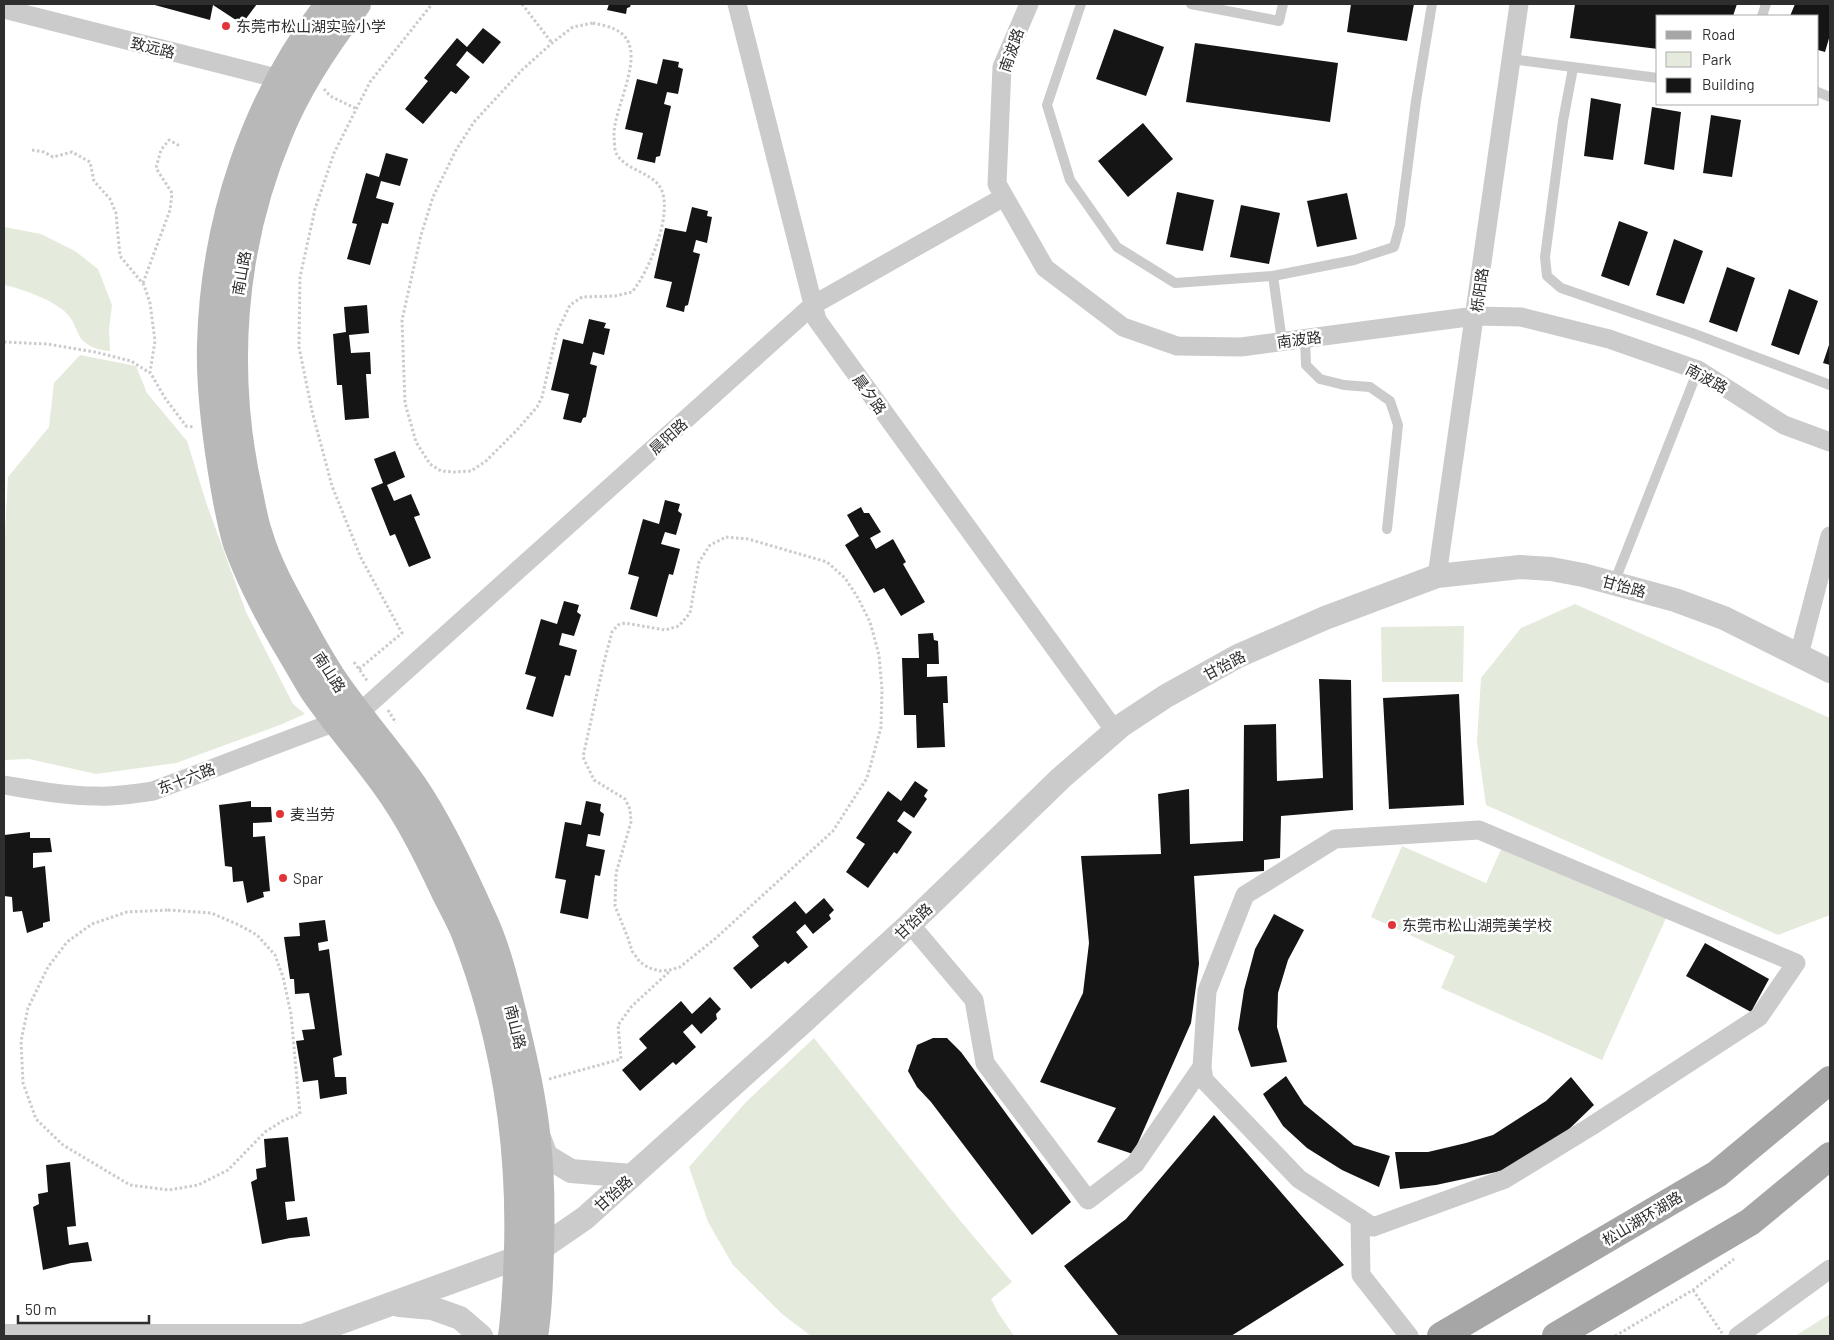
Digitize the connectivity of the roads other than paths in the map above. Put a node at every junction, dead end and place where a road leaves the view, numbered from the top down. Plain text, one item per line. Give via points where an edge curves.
1 (329, 4) edge
2 (357, 4) edge
3 (737, 4) edge
4 (1029, 4) edge
5 (1081, 4) edge
6 (1191, 4) edge
7 (1283, 4) edge
8 (1432, 4) edge
9 (1518, 4) edge
10 (4, 9) edge
11 (1511, 59) junction
12 (1573, 68) junction
13 (1656, 78) edge
14 (290, 85) junction
15 (1004, 197) junction
16 (1274, 276) junction
17 (813, 305) junction
18 (1475, 316) junction
19 (1305, 338) junction
20 (1282, 341) junction
21 (1698, 370) junction
22 (1830, 384) edge
23 (1830, 442) edge
24 (1387, 529) dead end
25 (1830, 536) edge
26 (1437, 576) junction
27 (1614, 583) junction
28 (1799, 655) junction
29 (1830, 671) edge
30 (348, 717) junction
31 (1115, 731) junction
32 (4, 784) edge
33 (910, 924) junction
34 (1202, 1067) junction
35 (1830, 1080) edge
36 (536, 1129) junction
37 (1830, 1156) edge
38 (632, 1176) junction
39 (1360, 1218) junction
40 (529, 1254) junction
41 (1830, 1269) edge
42 (392, 1304) junction
43 (4, 1336) edge
44 (481, 1336) edge
45 (512, 1336) edge
46 (534, 1336) edge
47 (1409, 1336) edge
48 (1441, 1336) edge
49 (1556, 1336) edge
50 (1738, 1336) edge

1 - 14 main road, 南山路 via 289,63
2 - 14 main road, 南山路 via 308,75
3 - 17 street, 晨夕路
4 - 15 street, 南波路 via 1002,67 997,184
5 - 16 lane via 1047,105 1070,180 1117,247 1175,283
6 - 7 lane via 1280,21
8 - 16 lane via 1400,225 1394,247 1354,260
9 - 11 street, 栎阳路
10 - 14 street, 致远路
11 - 12 lane
11 - 18 street, 栎阳路
12 - 13 lane
12 - 22 lane via 1545,257 1547,276 1560,288
14 - 30 main road, 南山路 via 280,130 262,178 247,235 237,293 233,346 235,406 259,535 276,578 332,677
14 - 30 main road, 南山路 via 259,121 240,171 214,290 210,346 213,408 237,542 256,587 313,690
15 - 17 street, 晨阳路
15 - 20 street, 南波路 via 1045,268 1123,327 1177,346 1241,347
16 - 20 lane
17 - 30 street, 晨阳路
17 - 31 street, 晨夕路 via 817,320
18 - 19 street, 南波路
18 - 21 street, 南波路 via 1530,319 1609,339
18 - 26 street, 栎阳路
19 - 20 street, 南波路
19 - 24 lane via 1306,365 1320,379 1370,387 1390,401 1398,425
21 - 23 street, 南波路 via 1784,425
21 - 27 lane
25 - 28 street
26 - 27 street, 甘饴路 via 1520,568 1551,569
26 - 31 street, 甘饴路 via 1325,618 1238,656 1166,696
27 - 28 street, 甘饴路 via 1724,618
28 - 29 street, 甘饴路
30 - 32 street, 东十六路 via 153,791 96,796
30 - 36 main road, 南山路 via 415,788 450,850 485,923 506,984 525,1062
30 - 40 main road, 南山路 via 430,860 464,932 481,982 503,1066 515,1142 519,1209
31 - 33 street, 甘饴路 via 1061,778
33 - 34 street via 974,1000 986,1063 1088,1200 1135,1164
33 - 38 street, 甘饴路
34 - 39 street via 1204,1080 1299,1179
34 - 39 street via 1207,991 1245,895 1335,839 1479,830 1796,963 1759,1017 1505,1179 1373,1227
35 - 48 main road, 松山湖环湖路 via 1716,1174
36 - 38 street via 546,1156 571,1171
36 - 40 main road, 南山路 via 541,1208
37 - 49 main road via 1750,1222
38 - 40 street, 甘饴路 via 585,1218
39 - 47 street via 1361,1275
40 - 42 street, 甘饴路
40 - 45 main road, 南山路
40 - 46 main road, 南山路 via 539,1309
41 - 50 street
42 - 43 street, 甘饴路 via 303,1336
42 - 44 street via 432,1308 460,1318

